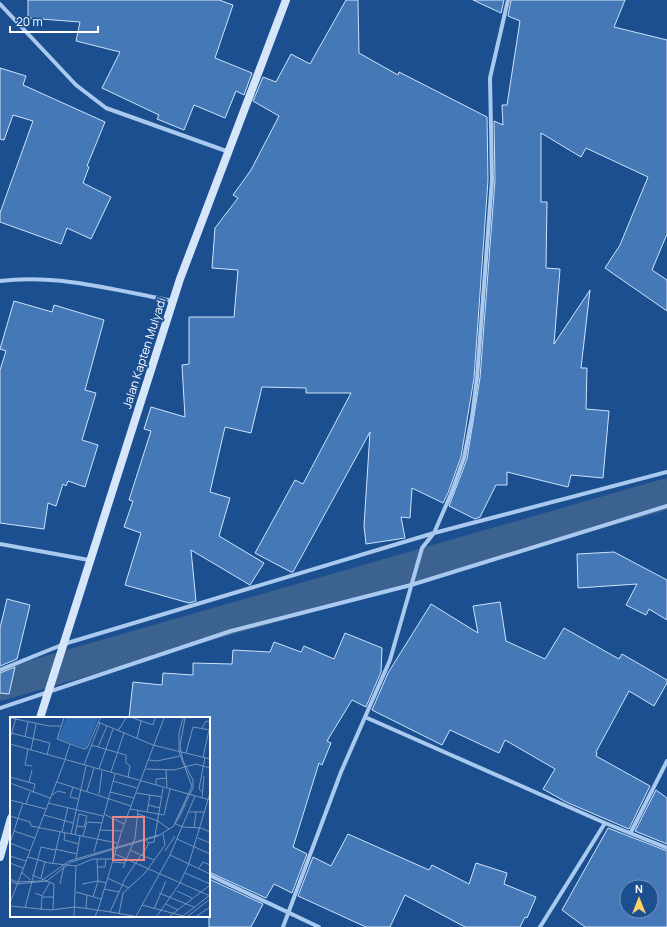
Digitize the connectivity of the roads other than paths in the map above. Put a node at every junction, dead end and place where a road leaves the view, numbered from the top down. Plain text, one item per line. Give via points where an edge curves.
1 (286, 0) edge
2 (508, 0) edge
3 (0, 4) edge
4 (229, 152) junction
5 (0, 281) edge
6 (173, 301) junction
7 (667, 472) edge
8 (667, 506) edge
9 (434, 533) junction
10 (0, 544) edge
11 (89, 560) junction
12 (412, 585) junction
13 (63, 647) junction
14 (0, 670) edge
15 (48, 690) junction
16 (0, 708) edge
17 (40, 717) edge
18 (366, 717) junction
19 (667, 761) edge
20 (10, 822) edge
21 (605, 823) junction
22 (631, 832) junction
23 (667, 848) edge
24 (0, 857) edge
25 (210, 875) edge
26 (290, 913) junction
27 (284, 927) edge
28 (319, 927) edge
29 (540, 927) edge

1 - 4 main road, Jalan Kapten Mulyadi
2 - 9 street via 490,78 492,180 472,417 464,458
3 - 4 street via 76,85 106,108
4 - 6 main road, Jalan Kapten Mulyadi
5 - 6 street via 44,279 101,286
6 - 11 main road, Jalan Kapten Mulyadi
7 - 9 street
8 - 12 street
9 - 12 street via 422,548
9 - 13 street
10 - 11 street
11 - 13 main road, Jalan Kapten Mulyadi
12 - 15 street via 231,631
12 - 18 street via 390,660
13 - 14 street
13 - 15 main road, Jalan Kapten Mulyadi
15 - 16 street
15 - 17 main road, Jalan Kapten Mulyadi
18 - 21 street
18 - 26 street via 341,772
19 - 22 street
20 - 24 main road
21 - 22 street
21 - 29 street
22 - 23 street
25 - 26 street
26 - 27 street
26 - 28 street

